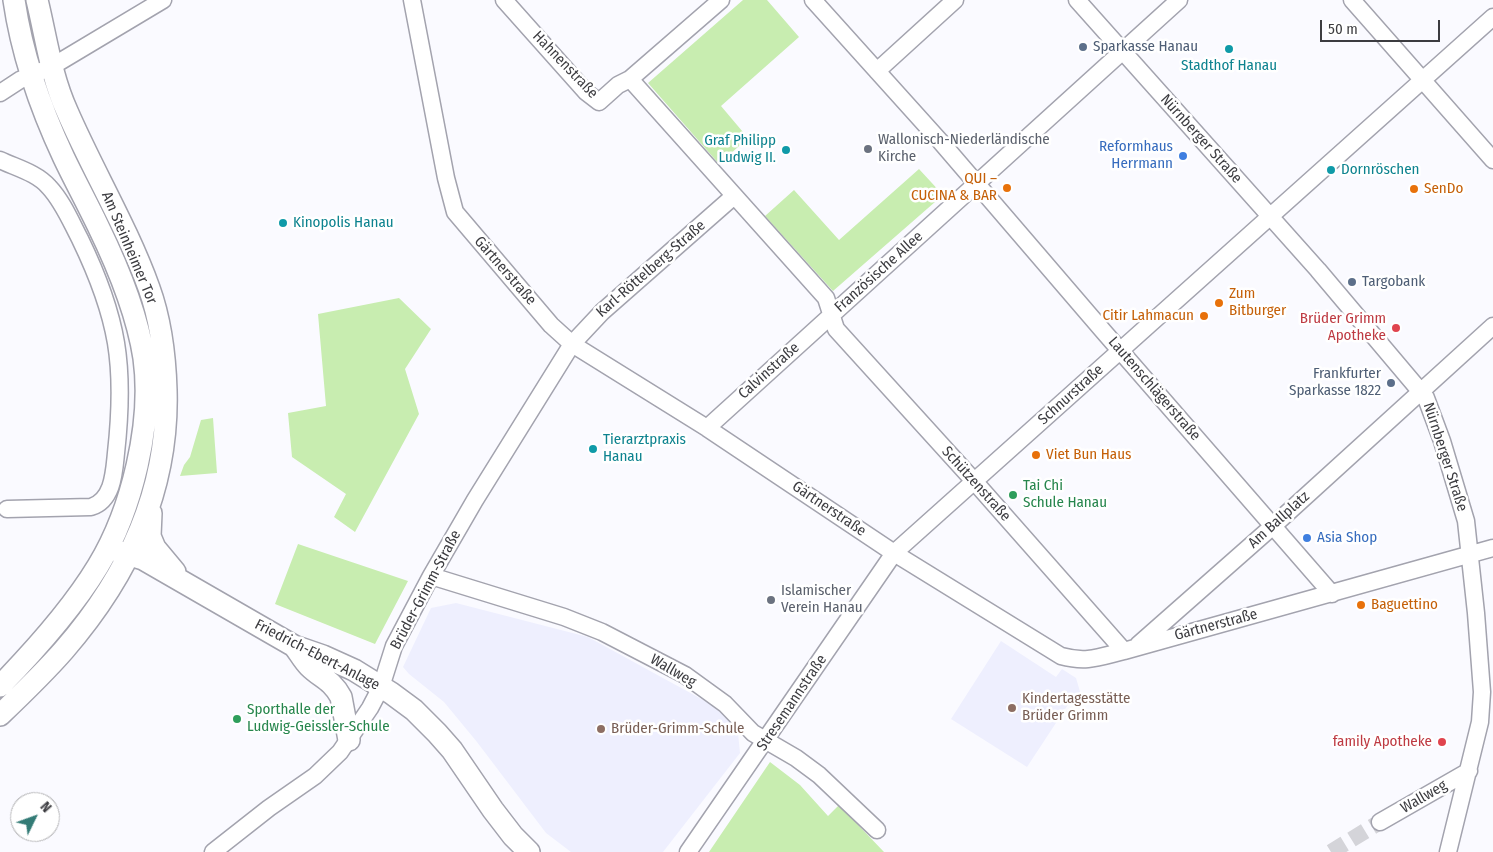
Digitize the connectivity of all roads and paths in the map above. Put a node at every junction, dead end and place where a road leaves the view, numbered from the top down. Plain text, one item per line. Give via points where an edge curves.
1 (14, 0) edge
2 (37, 0) edge
3 (163, 0) edge
4 (412, 0) edge
5 (504, 0) edge
6 (722, 0) edge
7 (813, 0) edge
8 (955, 0) edge
9 (1078, 0) edge
10 (1179, 0) edge
11 (1352, 0) edge
12 (1493, 17) edge
13 (1122, 50) junction
14 (51, 67) junction
15 (877, 71) junction
16 (31, 75) junction
17 (630, 79) junction
18 (1422, 80) junction
19 (0, 93) edge
20 (0, 160) edge
21 (1493, 160) edge
22 (976, 184) junction
23 (734, 196) junction
24 (1270, 217) junction
25 (831, 314) junction
26 (1493, 326) edge
27 (572, 344) junction
28 (1120, 351) junction
29 (1421, 391) junction
30 (706, 428) junction
31 (974, 481) junction
32 (151, 506) junction
33 (7, 509) dead end
34 (1273, 526) junction
35 (107, 548) junction
36 (1493, 548) edge
37 (894, 553) junction
38 (130, 554) junction
39 (1470, 555) junction
40 (431, 576) junction
41 (185, 583) junction
42 (1332, 594) junction
43 (294, 646) junction
44 (1130, 649) junction
45 (0, 686) edge
46 (381, 687) junction
47 (0, 715) edge
48 (349, 740) junction
49 (766, 740) junction
50 (1469, 771) junction
51 (1380, 822) tunnel mouth
52 (877, 830) dead end
53 (213, 852) edge
54 (529, 852) edge
55 (688, 852) edge
56 (1448, 852) edge

1 - 16 main road, Am Steinheimer Tor
2 - 14 main road, Am Steinheimer Tor
3 - 14 street
4 - 27 street, Gärtnerstraße via 455,212 551,325
5 - 17 street, Hahnenstraße via 586,92 599,102
6 - 17 street
7 - 15 street
8 - 15 street
9 - 13 street, Nürnberger Straße
10 - 13 street, Französische Allee
11 - 18 street
12 - 18 street, Schnurstraße
13 - 22 street, Französische Allee
13 - 24 street, Nürnberger Straße
14 - 16 street
14 - 32 main road, Am Steinheimer Tor via 66,110 123,225 146,280 163,338 166,433
15 - 22 street
16 - 19 street
16 - 35 main road, Am Steinheimer Tor via 60,150 122,280 144,358 144,426 125,506
17 - 23 street, Französische Allee
18 - 21 street
18 - 24 street, Schnurstraße
20 - 33 street via 42,179 56,196 86,251 109,313 116,343 120,402 114,473 106,499 91,508
22 - 25 street, Französische Allee
22 - 28 street, Lautenschlägerstraße
23 - 25 street, Französische Allee via 826,298
23 - 27 street, Karl-Röttelberg-Straße via 602,312
24 - 28 street, Schnurstraße
24 - 29 street, Nürnberger Straße
25 - 30 street, Calvinstraße
25 - 31 street, Schützenstraße via 836,329
26 - 29 street, Am Ballplatz
27 - 30 street, Gärtnerstraße
27 - 40 street, Brüder-Grimm-Straße
28 - 31 street, Schnurstraße
28 - 34 street, Lautenschlägerstraße
29 - 34 street, Am Ballplatz
29 - 39 street, Nürnberger Straße via 1432,412 1460,500
30 - 37 street, Gärtnerstraße
31 - 37 street, Schnurstraße
31 - 44 street, Schützenstraße
32 - 38 main road, Am Steinheimer Tor
32 - 41 main road via 150,536 154,548
34 - 42 street, Lautenschlägerstraße
34 - 44 street, Am Ballplatz
35 - 38 main road, Friedrich-Ebert-Anlage
35 - 45 main road, Am Steinheimer Tor via 79,594 48,634
36 - 39 street, Gärtnerstraße
37 - 44 street, Gärtnerstraße via 1062,656 1088,660
37 - 49 street, Stresemannstraße
38 - 41 main road, Friedrich-Ebert-Anlage
38 - 47 main road, Am Steinheimer Tor via 97,608 64,650
39 - 42 street, Gärtnerstraße
39 - 50 street, Nürnberger Straße via 1482,708
40 - 46 street, Brüder-Grimm-Straße via 394,646
40 - 49 street, Wallweg via 602,632 685,676 725,704 753,733
41 - 43 main road, Friedrich-Ebert-Anlage
42 - 44 street, Gärtnerstraße
43 - 46 main road, Friedrich-Ebert-Anlage via 341,664
43 - 48 main road via 309,666 332,683 341,696
46 - 48 street, Brüder-Grimm-Straße
46 - 54 main road, Friedrich-Ebert-Anlage via 414,710 437,733 498,817
48 - 53 street, Brüder-Grimm-Straße via 315,776
49 - 52 street, Wallweg via 819,775
49 - 55 street, Stresemannstraße
50 - 51 street, Wallweg
50 - 56 street, Nürnberger Straße

